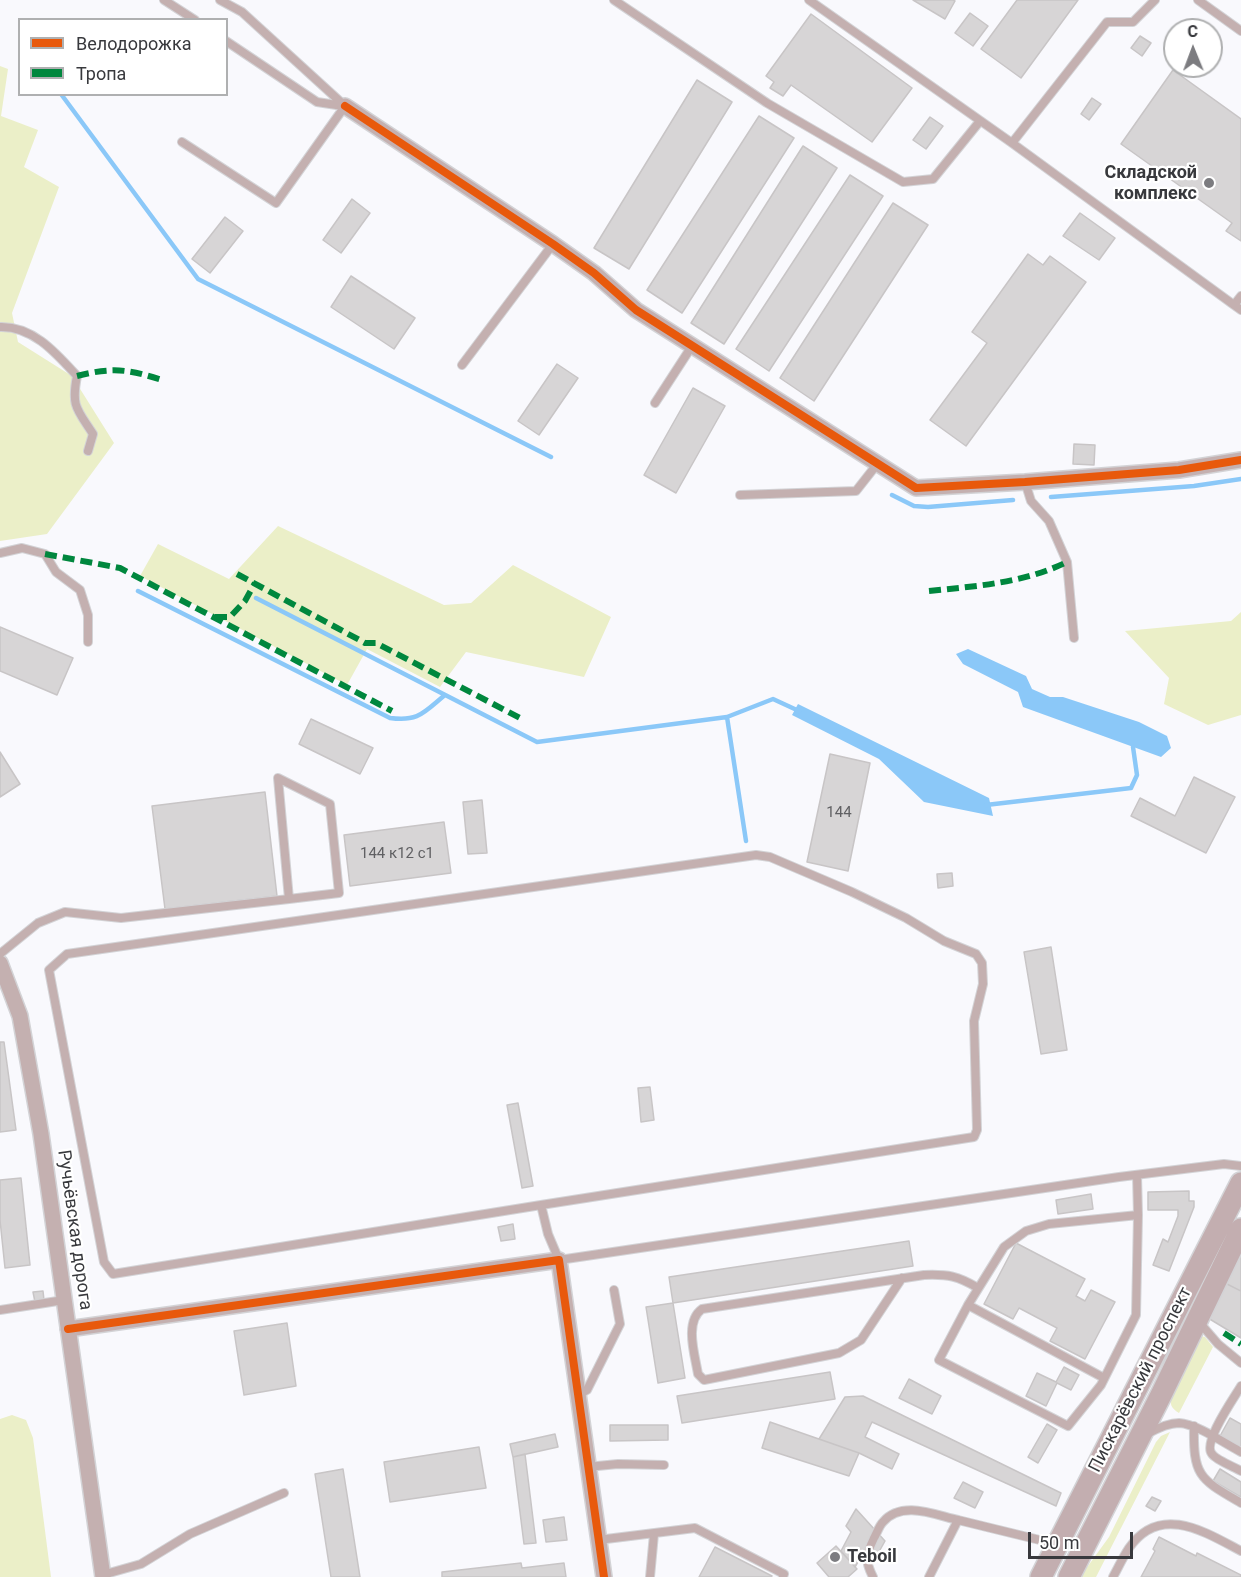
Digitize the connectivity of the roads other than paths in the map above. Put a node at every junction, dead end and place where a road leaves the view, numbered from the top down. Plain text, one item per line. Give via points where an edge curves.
1 (165, 0) edge
2 (219, 0) edge
3 (614, 0) edge
4 (809, 0) edge
5 (1155, 0) edge
6 (1198, 0) edge
7 (192, 18) edge
8 (1241, 31) edge
9 (228, 42) edge
10 (345, 106) junction
11 (980, 121) junction
12 (182, 142) dead end
13 (1012, 143) junction
14 (553, 244) junction
15 (1241, 296) edge
16 (1238, 308) edge
17 (0, 327) edge
18 (692, 346) junction
19 (462, 365) dead end
20 (655, 403) dead end
21 (88, 451) dead end
22 (1241, 460) edge
23 (878, 463) junction
24 (1025, 482) junction
25 (740, 495) dead end
26 (0, 553) edge
27 (1074, 638) dead end
28 (88, 642) dead end
29 (289, 899) junction
30 (1, 964) edge
31 (1241, 1166) edge
32 (1137, 1175) junction
33 (1241, 1183) edge
34 (541, 1205) junction
35 (1138, 1215) junction
36 (1241, 1229) edge
37 (559, 1260) junction
38 (902, 1278) junction
39 (978, 1288) junction
40 (614, 1290) dead end
41 (64, 1300) junction
42 (968, 1305) junction
43 (0, 1310) edge
44 (1197, 1321) junction
45 (68, 1329) junction
46 (1241, 1363) edge
47 (1104, 1378) junction
48 (1241, 1386) edge
49 (577, 1395) junction
50 (1194, 1426) junction
51 (1140, 1437) junction
52 (1212, 1437) junction
53 (1241, 1452) edge
54 (664, 1466) dead end
55 (588, 1467) junction
56 (1241, 1472) edge
57 (284, 1493) dead end
58 (1241, 1503) edge
59 (957, 1520) junction
60 (654, 1534) junction
61 (598, 1540) junction
62 (1058, 1544) junction
63 (1241, 1551) edge
64 (103, 1576) edge
65 (604, 1577) edge
66 (650, 1577) edge
67 (783, 1577) edge
68 (873, 1577) edge
69 (929, 1577) edge
70 (1041, 1577) edge
71 (1069, 1577) edge
72 (1113, 1577) edge

1 - 7 lane
2 - 10 lane via 242,12
3 - 11 lane via 767,103 903,182 933,179
4 - 11 lane
5 - 13 lane via 1133,22 1107,22
6 - 8 lane
9 - 10 lane via 317,102
10 - 12 lane via 276,203
10 - 14 street
11 - 13 lane
13 - 16 lane
14 - 18 street via 636,310
14 - 19 lane
15 - 16 lane
17 - 21 lane via 12,326 48,345 77,376 75,405 93,434
18 - 20 lane
18 - 23 street
22 - 24 street via 1179,470
23 - 24 street via 916,488
23 - 25 lane via 856,491
24 - 27 lane via 1031,501 1049,520 1067,562
26 - 28 lane via 22,549 45,554 56,572 80,590 88,615
29 - 29 lane via 284,844 278,778 330,804 339,892
29 - 30 lane via 121,918 65,912 38,923
30 - 41 street, Ручьёвская дорога via 20,1016
31 - 32 lane via 1224,1164
32 - 35 lane
32 - 37 lane
33 - 62 main road, Пискарёвский проспект
34 - 34 lane via 974,1137 974,1021 983,984 982,963 976,954 852,892 770,857 756,855 67,954 49,970 104,1262 113,1274
34 - 37 lane
35 - 39 lane via 1049,1224 1026,1231 1004,1247
35 - 47 lane via 1136,1315
36 - 44 main road, Пискарёвский проспект
37 - 45 street
37 - 49 street
38 - 38 lane via 702,1308 692,1327 698,1374 704,1380 839,1353 861,1340
38 - 39 lane via 946,1274
39 - 42 lane
40 - 49 lane via 620,1324 587,1390
41 - 43 lane
41 - 45 street, Ручьёвская дорога
42 - 47 lane
42 - 47 lane via 939,1360 1068,1426
44 - 46 lane
44 - 51 main road, Пискарёвский проспект
45 - 64 street, Ручьёвская дорога
48 - 52 lane
49 - 55 street
50 - 51 lane via 1179,1423
50 - 52 lane
50 - 58 lane via 1196,1467 1206,1483
51 - 71 main road, Пискарёвский проспект
52 - 53 lane
52 - 56 lane via 1212,1455
54 - 55 lane
55 - 61 street
57 - 64 lane via 190,1534 141,1564
59 - 62 lane
59 - 68 lane via 910,1509 894,1514 883,1522 867,1553
59 - 69 lane
60 - 61 lane
60 - 66 lane
60 - 67 lane via 695,1528 784,1574
61 - 65 street
62 - 70 main road, Пискарёвский проспект
63 - 72 lane via 1187,1524 1170,1523 1140,1535 1128,1548

